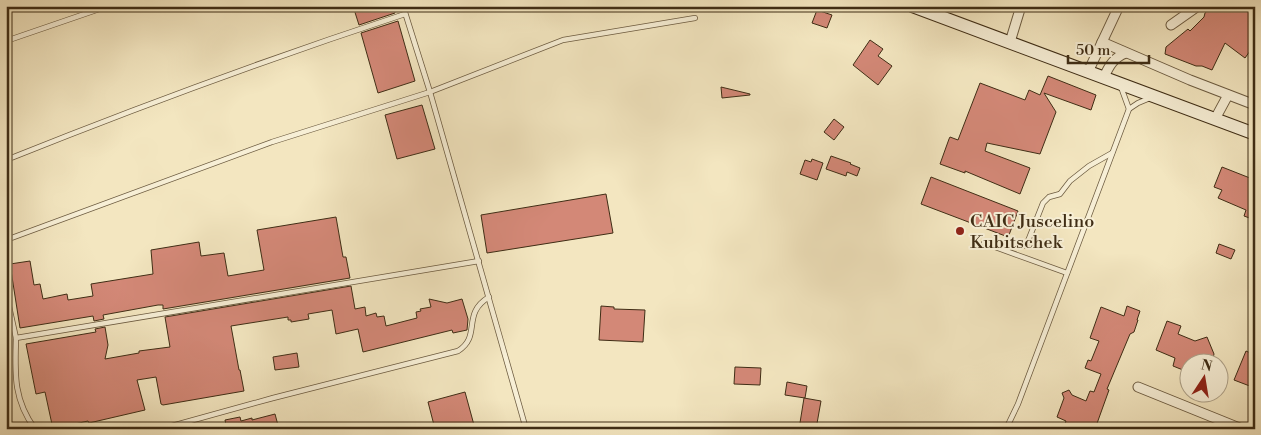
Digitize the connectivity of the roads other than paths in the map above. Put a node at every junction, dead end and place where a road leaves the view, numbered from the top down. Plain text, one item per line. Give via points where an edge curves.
1 (108, 6) edge
2 (403, 6) edge
3 (912, 6) edge
4 (1021, 6) edge
5 (1119, 6) edge
6 (1198, 6) edge
7 (406, 14) junction
8 (695, 18) dead end
9 (1171, 25) dead end
10 (6, 41) edge
11 (1010, 42) junction
12 (1102, 42) junction
13 (1126, 53) junction
14 (1088, 72) junction
15 (1104, 77) junction
16 (1119, 83) junction
17 (430, 92) junction
18 (1228, 95) junction
19 (1155, 96) junction
20 (1255, 105) edge
21 (1129, 109) junction
22 (1216, 119) junction
23 (1255, 134) edge
24 (1112, 153) junction
25 (6, 160) edge
26 (6, 240) edge
27 (984, 243) dead end
28 (1026, 246) dead end
29 (478, 261) junction
30 (1067, 273) junction
31 (6, 293) edge
32 (489, 297) junction
33 (16, 338) junction
34 (1138, 388) dead end
35 (35, 429) edge
36 (161, 429) edge
37 (526, 429) edge
38 (1006, 429) edge
39 (1242, 429) edge

1 - 10 lane
2 - 7 lane
3 - 11 street
4 - 11 street
5 - 12 street
6 - 9 street
7 - 17 lane
7 - 25 lane via 288,53
8 - 17 lane via 563,40
11 - 14 street
12 - 13 street
12 - 14 street
13 - 15 street via 1108,66
13 - 18 street
14 - 15 street
15 - 16 street
16 - 19 street
16 - 21 lane
17 - 26 lane via 272,142
17 - 29 lane
18 - 20 street
18 - 22 street
19 - 21 lane
19 - 22 street
21 - 24 lane
22 - 23 street
24 - 28 lane via 1089,166 1060,194 1043,203
24 - 30 lane
27 - 30 lane
29 - 32 lane
29 - 33 lane
30 - 38 lane
31 - 33 lane
32 - 36 lane via 476,308 470,338 458,351
32 - 37 lane
33 - 35 lane via 17,392
34 - 39 street

